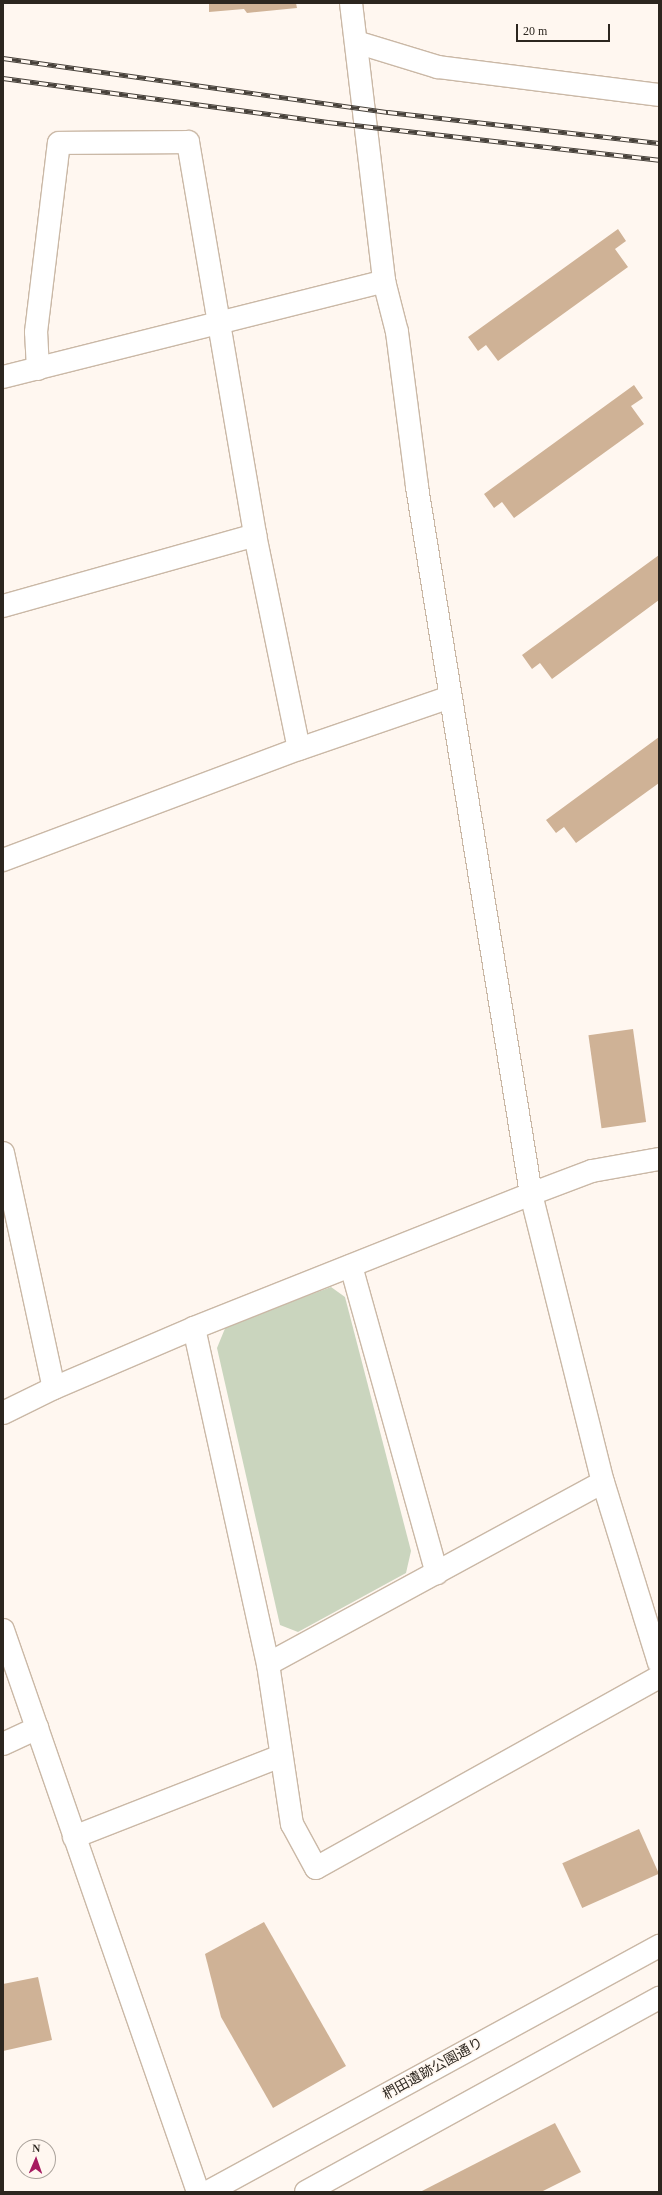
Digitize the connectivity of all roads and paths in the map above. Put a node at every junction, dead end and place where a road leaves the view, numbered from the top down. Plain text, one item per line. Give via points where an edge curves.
1 (351, 3) edge
2 (356, 42) junction
3 (659, 95) edge
4 (384, 280) junction
5 (220, 324) junction
6 (38, 369) junction
7 (3, 377) edge
8 (255, 535) junction
9 (3, 606) edge
10 (450, 697) junction
11 (299, 749) junction
12 (3, 860) edge
13 (3, 1153) edge
14 (659, 1159) edge
15 (531, 1194) junction
16 (351, 1266) junction
17 (194, 1328) junction
18 (54, 1388) junction
19 (3, 1413) edge
20 (603, 1482) junction
21 (436, 1573) junction
22 (3, 1630) edge
23 (659, 1663) edge
24 (268, 1664) junction
25 (659, 1677) edge
26 (37, 1728) junction
27 (3, 1744) edge
28 (281, 1756) junction
29 (74, 1837) junction
30 (659, 1946) edge
31 (659, 1998) edge
32 (198, 2192) edge
33 (208, 2192) edge
34 (306, 2192) edge

1 - 2 street
2 - 3 street via 438,67
2 - 4 street
4 - 5 street
4 - 10 street via 397,332 417,487
5 - 6 street
5 - 6 street via 188,142 59,143 36,332
5 - 8 street
6 - 7 street
8 - 9 street
8 - 11 street
10 - 11 street
10 - 15 street
11 - 12 street
13 - 18 street
14 - 15 street via 592,1171
15 - 16 street
15 - 20 street
16 - 17 street
16 - 21 street
17 - 18 street
17 - 24 street
18 - 19 street
20 - 21 street
20 - 23 street
21 - 24 street
22 - 26 street
24 - 28 street
25 - 28 street via 316,1868 292,1824
26 - 27 street
26 - 29 street
28 - 29 street
29 - 32 street
30 - 33 street, 椚田遺跡公園通り
31 - 34 street

